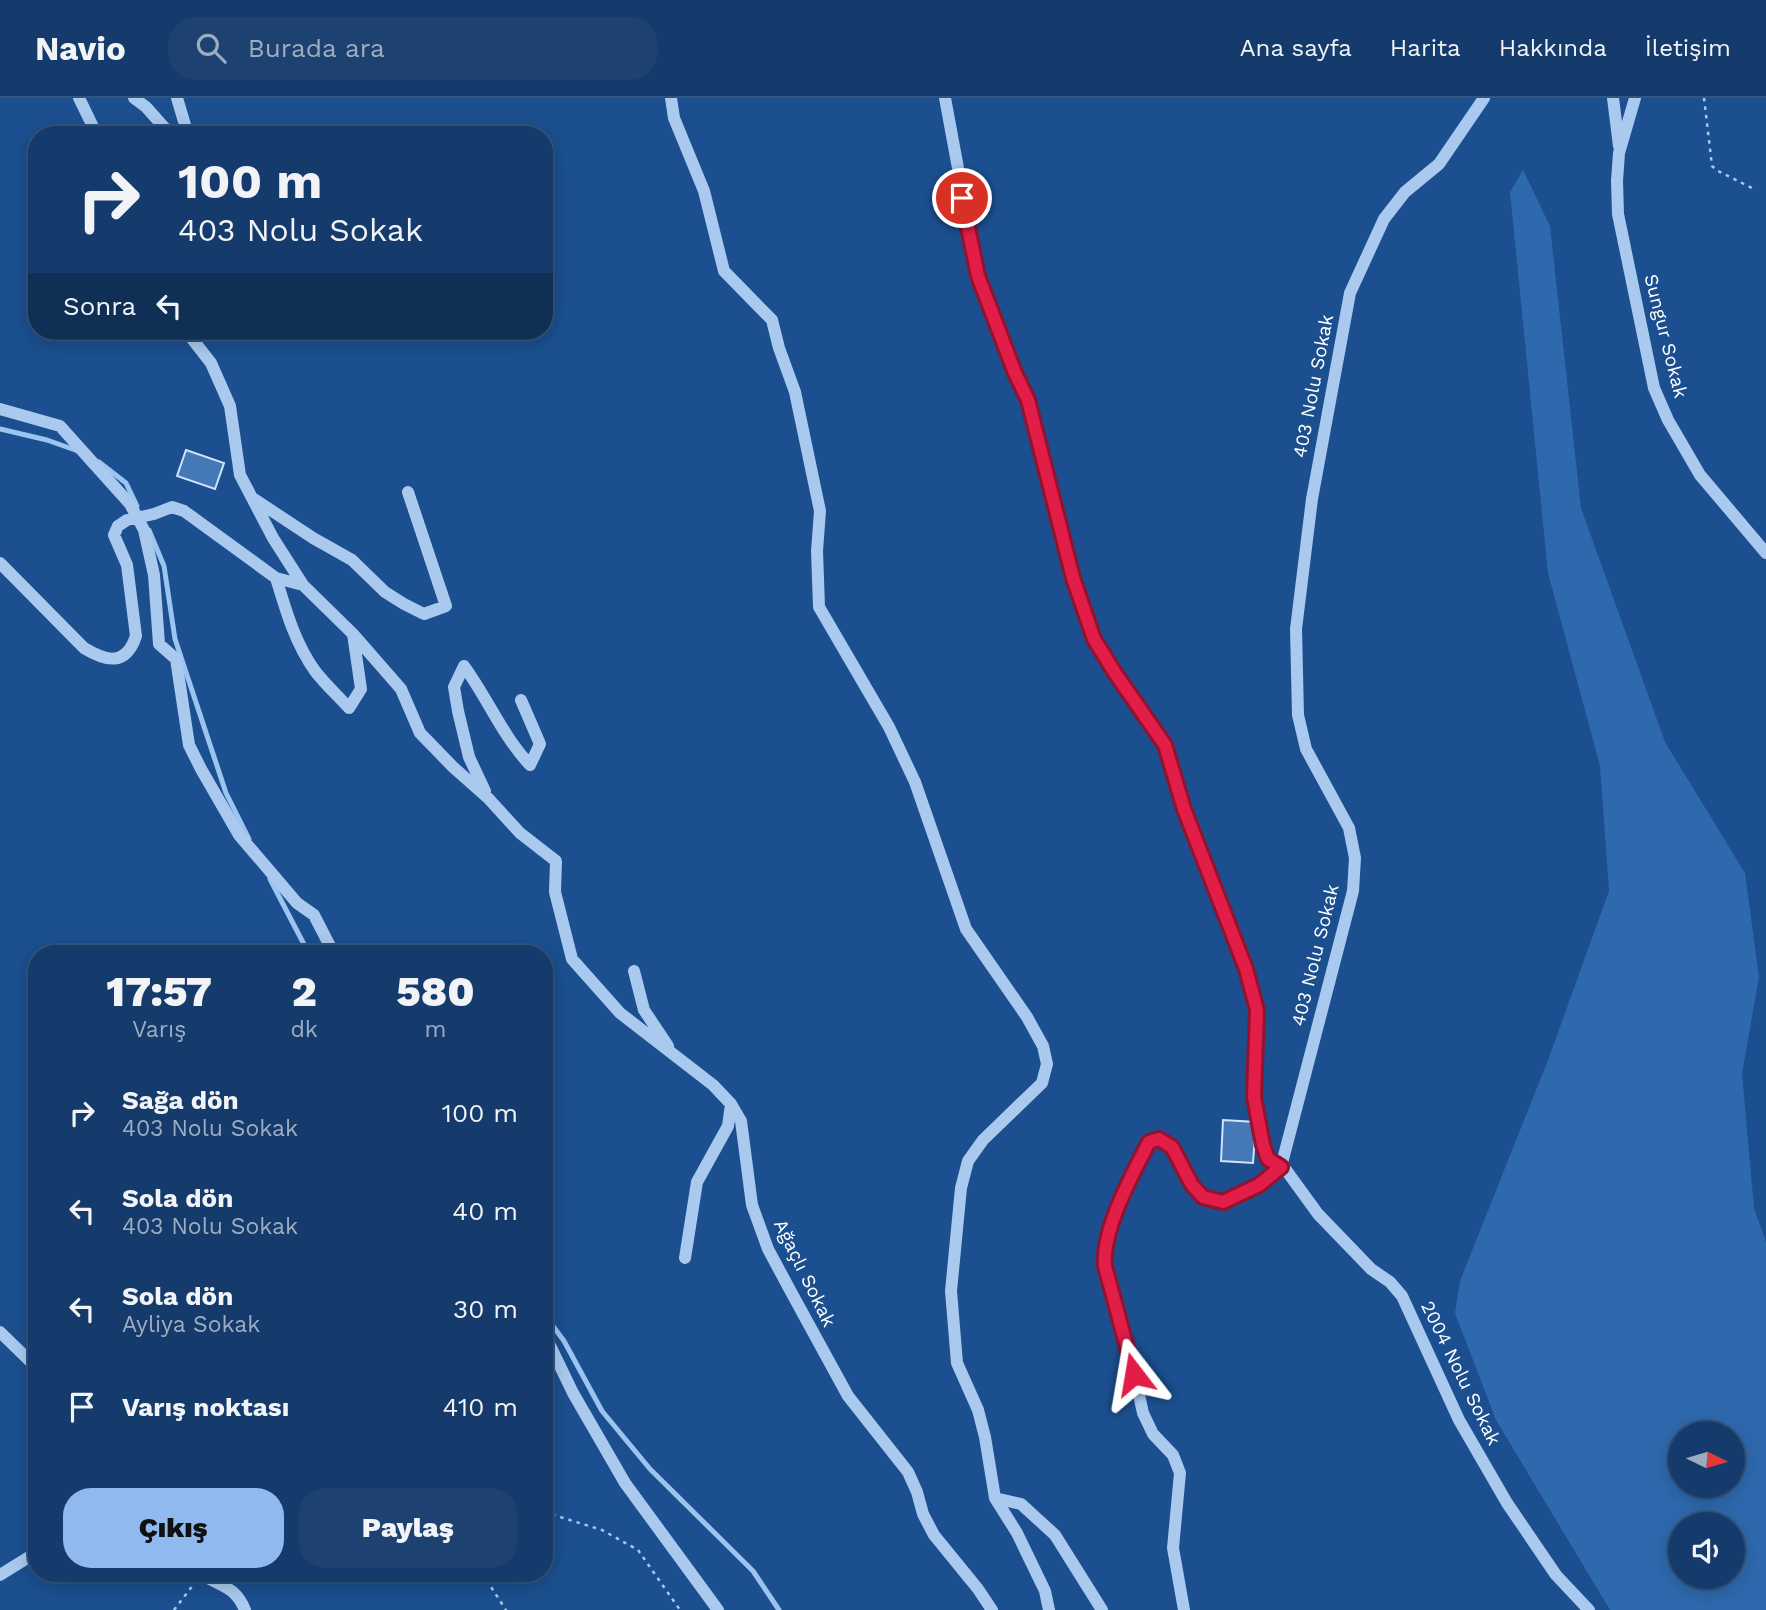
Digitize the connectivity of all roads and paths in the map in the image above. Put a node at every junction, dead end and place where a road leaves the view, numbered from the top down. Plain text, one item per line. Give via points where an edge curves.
1 (79, 98) edge
2 (134, 98) edge
3 (177, 98) edge
4 (671, 98) edge
5 (945, 98) edge
6 (1484, 98) edge
7 (1613, 98) edge
8 (1635, 98) edge
9 (1704, 98) edge
10 (93, 126) edge
11 (163, 126) edge
12 (185, 126) edge
13 (1619, 153) junction
14 (1754, 188) dead end
15 (193, 340) edge
16 (0, 409) edge
17 (408, 492) dead end
18 (250, 496) junction
19 (1766, 553) edge
20 (0, 563) edge
21 (276, 578) junction
22 (303, 586) junction
23 (353, 634) junction
24 (521, 701) dead end
25 (488, 798) junction
26 (329, 945) edge
27 (634, 971) dead end
28 (676, 1057) junction
29 (731, 1104) junction
30 (1281, 1167) junction
31 (685, 1258) dead end
32 (0, 1332) edge
33 (553, 1352) edge
34 (28, 1359) edge
35 (995, 1498) junction
36 (553, 1515) edge
37 (28, 1558) edge
38 (0, 1575) edge
39 (195, 1582) edge
40 (218, 1582) edge
41 (488, 1582) edge
42 (174, 1610) edge
43 (245, 1610) edge
44 (506, 1610) edge
45 (680, 1610) edge
46 (718, 1610) edge
47 (992, 1610) edge
48 (1049, 1610) edge
49 (1102, 1610) edge
50 (1184, 1610) edge
51 (1589, 1610) edge

1 - 10 street
2 - 11 street
3 - 12 street
4 - 35 street via 674,118 705,191 724,271 772,320 795,392 820,511 819,607 889,727 915,782 966,929 1043,1046 1047,1064 1042,1083 983,1140 968,1161 961,1188 951,1291 957,1363 978,1410
5 - 30 street, 2004 Nolu Sokak via 978,276 1028,400 1073,578 1094,639 1165,745 1184,809 1246,969 1257,1010 1254,1097 1268,1159
6 - 30 street, 403 Nolu Sokak via 1439,164 1405,192 1384,219 1350,293 1312,499 1296,629 1298,715 1306,749 1349,828 1355,858 1353,891
7 - 13 street
8 - 13 street, Sungur Sokak
9 - 14 path via 1713,166
13 - 19 street, Sungur Sokak via 1618,214 1654,387 1700,475
15 - 18 street via 211,363 230,406 240,475
16 - 26 street via 60,426 130,504 144,530 154,575 159,644 176,659 189,745 239,835 297,903 314,915
17 - 18 street via 446,606 424,614 385,592 352,560
18 - 22 street
20 - 21 street via 84,648 109,660 124,656 136,636 127,565 114,535 127,520 172,507 184,511
21 - 22 street
21 - 23 street via 304,654 349,708 361,689
22 - 23 street
23 - 25 street via 401,689 420,733
24 - 25 street via 540,744 530,765 500,728 464,666 454,687 468,757
25 - 28 street, Ağaçlı Sokak via 520,833 556,861 555,892 572,959 620,1013
27 - 28 street via 644,1010
28 - 29 street, Ağaçlı Sokak
29 - 31 street via 728,1126 697,1182
29 - 47 street, Ağaçlı Sokak via 741,1121 752,1205 768,1249 848,1396 908,1472 934,1535
30 - 50 street via 1259,1185 1223,1202 1203,1197 1172,1147 1159,1139 1149,1142 1108,1232 1105,1266 1143,1413 1181,1473 1173,1548
30 - 51 street, 2004 Nolu Sokak via 1318,1214 1402,1296 1459,1420 1507,1503 1556,1575
32 - 34 street
33 - 46 street via 625,1483
35 - 48 street via 1045,1591
35 - 49 street via 1021,1504 1055,1535
36 - 45 path via 602,1530 638,1550
37 - 38 street
39 - 42 path
40 - 43 street via 239,1596
41 - 44 path

